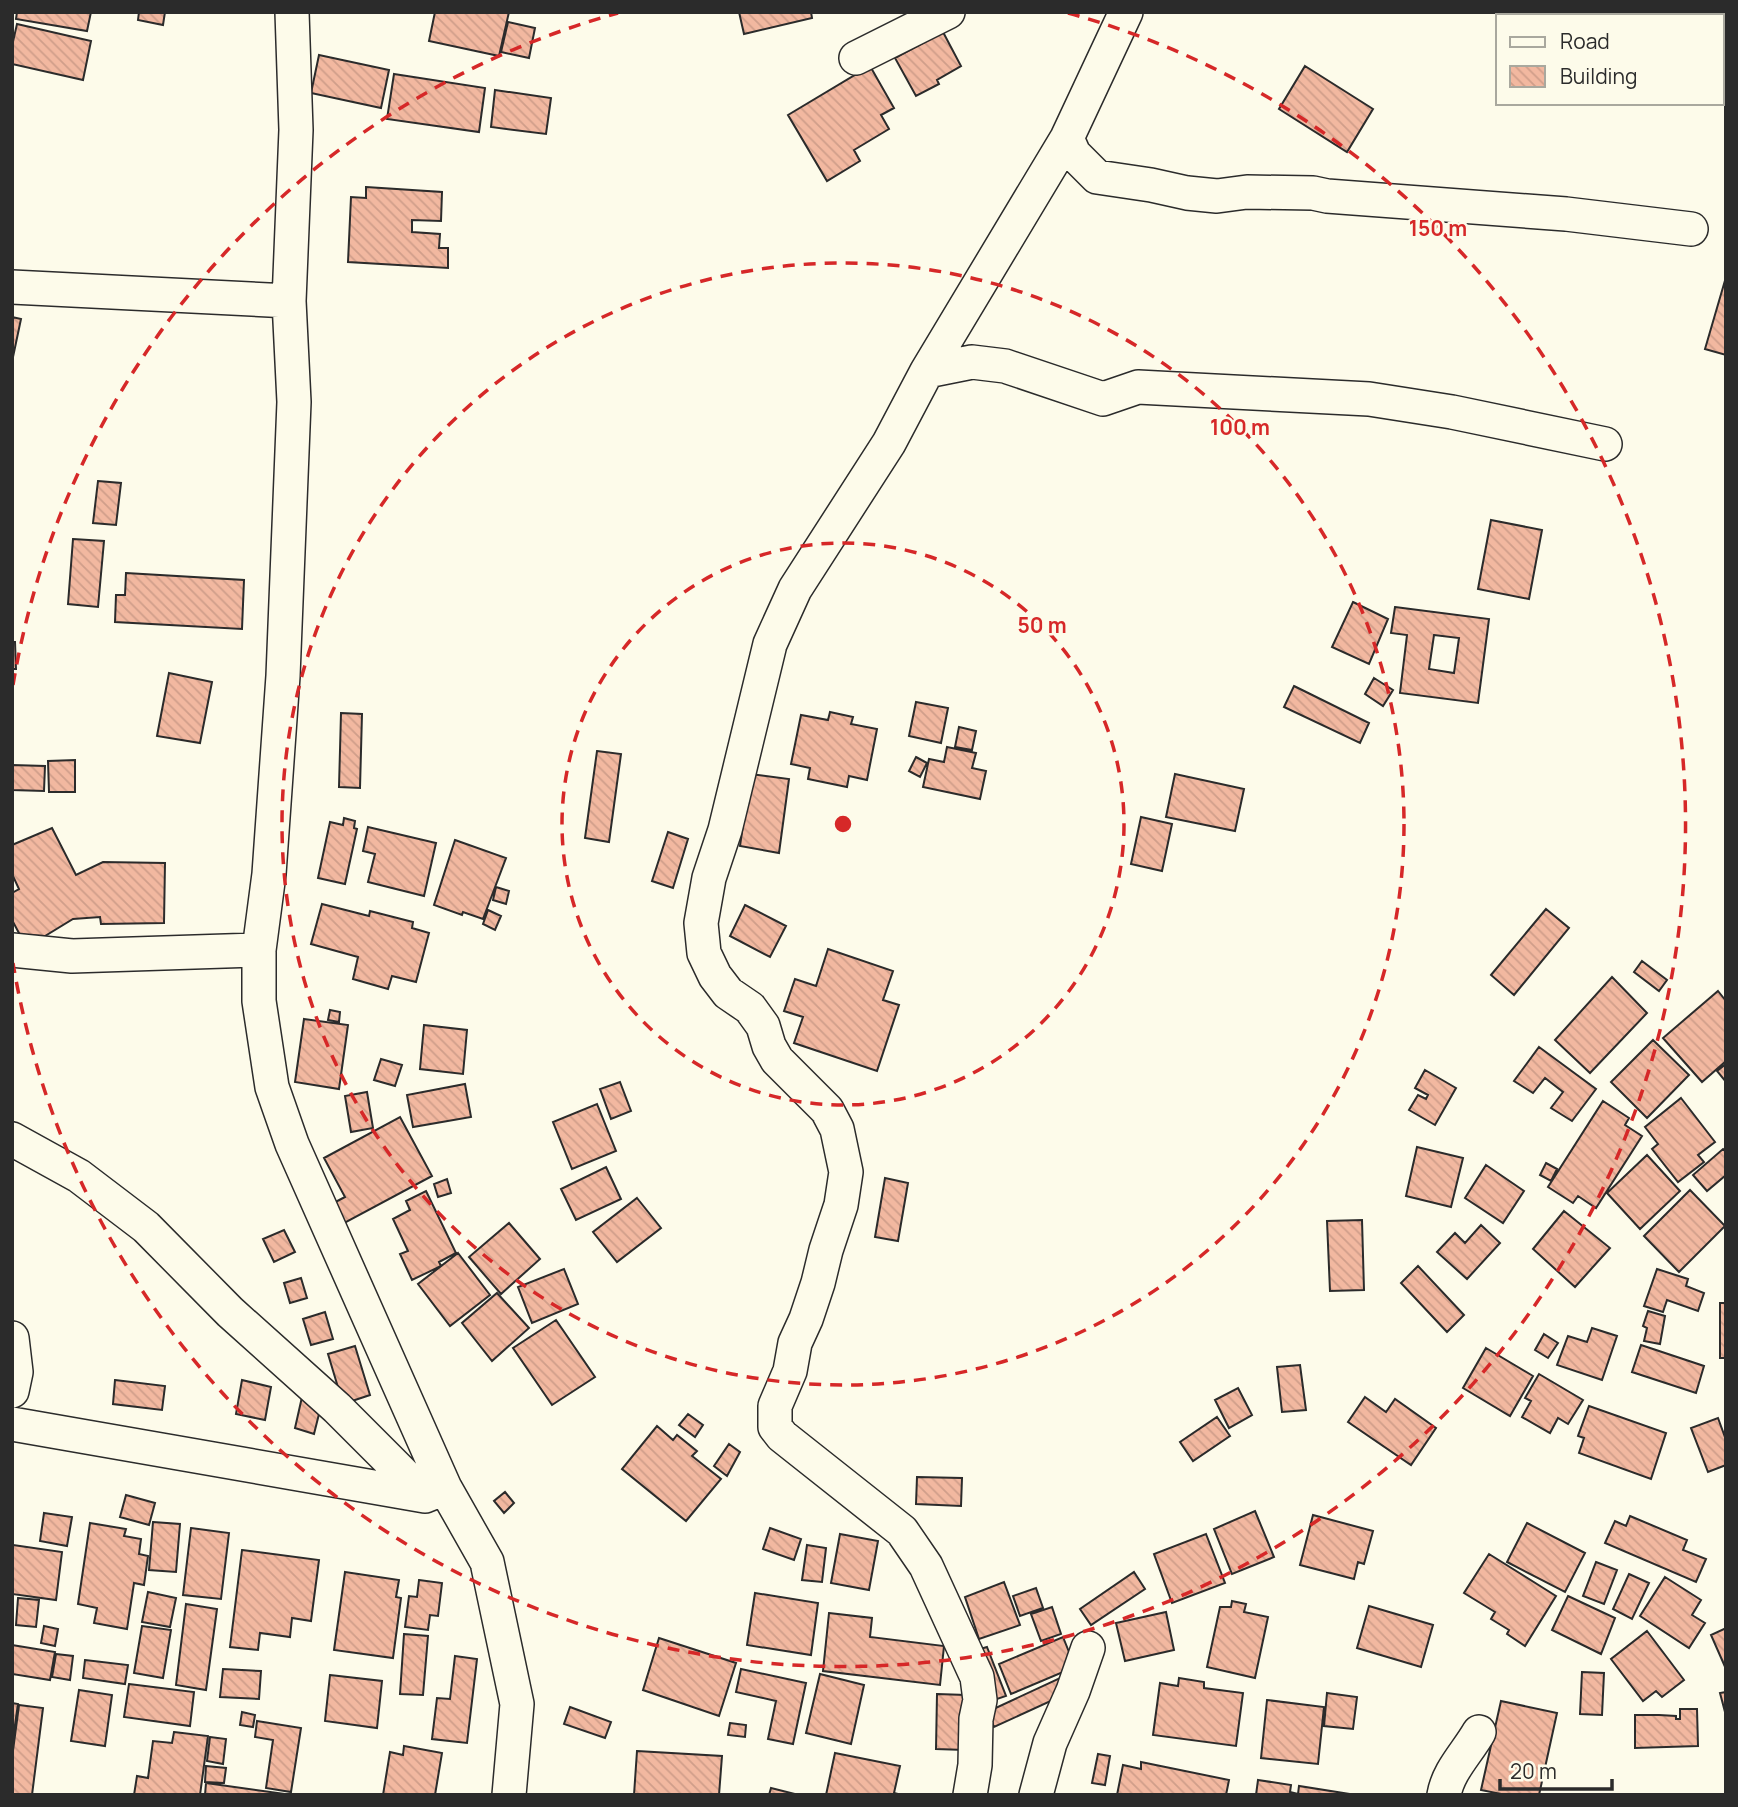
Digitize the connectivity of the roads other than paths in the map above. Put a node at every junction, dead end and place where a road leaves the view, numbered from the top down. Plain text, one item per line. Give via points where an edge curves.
1 (292, 12) edge
2 (948, 12) edge
3 (1126, 12) edge
4 (856, 58) dead end
5 (1067, 138) junction
6 (1691, 229) dead end
7 (12, 287) edge
8 (289, 301) junction
9 (928, 371) junction
10 (1605, 444) dead end
11 (12, 950) edge
12 (259, 950) junction
13 (12, 1139) edge
14 (12, 1338) edge
15 (12, 1391) edge
16 (12, 1424) edge
17 (435, 1492) junction
18 (1088, 1648) dead end
19 (1479, 1732) dead end
20 (1044, 1787) edge
21 (509, 1795) edge
22 (970, 1795) edge
23 (1444, 1795) edge

1 - 8 street via 296,130
2 - 4 street
3 - 5 street
5 - 6 street via 1073,154 1097,177 1187,193 1312,192
5 - 9 street
7 - 8 street
8 - 12 street via 294,402 283,676
9 - 10 street via 972,362 1004,366 1103,399 1138,387 1369,399
9 - 22 street via 889,443 795,589 770,644 701,923 704,953 715,976 727,993 750,1008 783,1066 827,1110 837,1129 846,1172 818,1283 775,1406 775,1427 902,1531 926,1566 977,1676
11 - 12 street via 72,956
12 - 17 street via 259,1001 272,1087
13 - 17 street via 79,1176 146,1227 230,1312
14 - 15 street via 16,1371
16 - 17 street
17 - 21 street via 486,1562 517,1704
18 - 20 street via 1050,1743
19 - 23 street via 1455,1766

